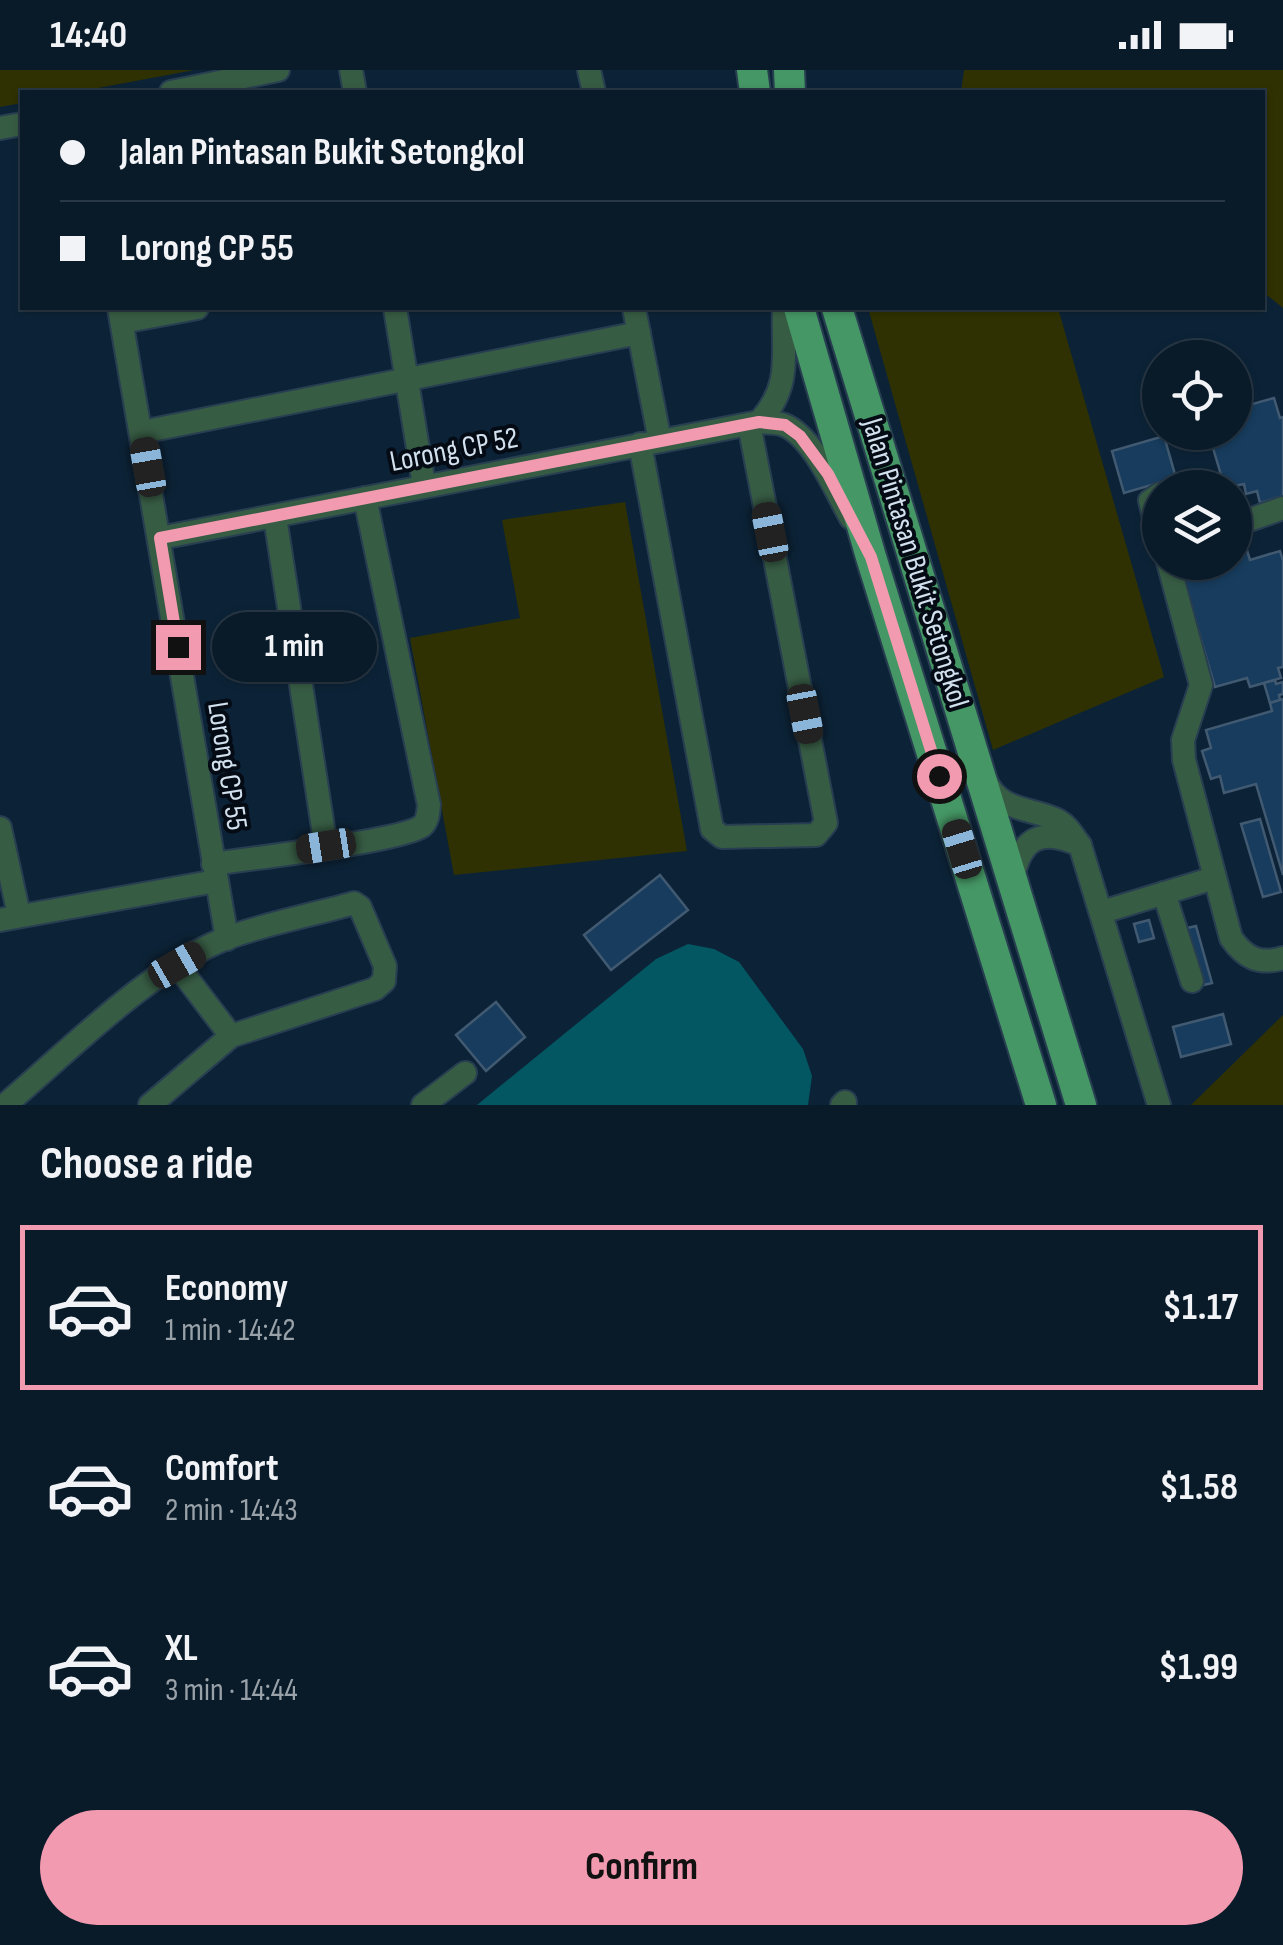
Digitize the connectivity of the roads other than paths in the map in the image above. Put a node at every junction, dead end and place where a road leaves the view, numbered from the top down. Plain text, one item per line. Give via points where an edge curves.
1 (278, 70) edge
2 (181, 90) edge
3 (172, 310) edge
4 (395, 310) edge
5 (634, 310) edge
6 (784, 310) edge
7 (801, 310) edge
8 (838, 310) edge
9 (121, 314) edge
10 (640, 334) junction
11 (408, 380) junction
12 (754, 423) junction
13 (142, 432) junction
14 (650, 443) junction
15 (424, 485) junction
16 (365, 498) junction
17 (1283, 508) edge
18 (275, 518) junction
19 (1252, 519) edge
20 (160, 538) junction
21 (871, 557) junction
22 (1173, 580) edge
23 (969, 739) junction
24 (0, 828) edge
25 (1080, 845) junction
26 (326, 846) junction
27 (214, 872) junction
28 (1214, 878) junction
29 (1012, 881) junction
30 (1164, 894) junction
31 (1102, 912) junction
32 (10, 918) edge
33 (227, 939) junction
34 (1283, 958) edge
35 (177, 965) junction
36 (1192, 981) dead end
37 (231, 1036) junction
38 (465, 1073) dead end
39 (5, 1105) edge
40 (150, 1105) edge
41 (423, 1105) edge
42 (1041, 1105) edge
43 (1081, 1105) edge
44 (1159, 1105) edge

1 - 2 street
3 - 9 street
4 - 11 street
5 - 10 street
6 - 12 street via 782,386
7 - 21 main road, Jalan Pintasan Bukit Setongkol
8 - 23 main road, Jalan Pintasan Bukit Setongkol
9 - 13 street, Lorong CP 55
10 - 11 street
10 - 14 street
11 - 13 street
11 - 15 street
12 - 14 street, Lorong CP 52
12 - 14 street via 826,823 816,835 722,837 712,829
12 - 21 street via 785,425 800,436
13 - 20 street, Lorong CP 55
14 - 15 street, Lorong CP 52
15 - 16 street, Lorong CP 52
16 - 18 street, Lorong CP 52
16 - 26 street via 428,818 393,836
17 - 19 street
18 - 20 street, Lorong CP 52
18 - 26 street
20 - 27 street, Lorong CP 55
21 - 42 main road, Jalan Pintasan Bukit Setongkol
22 - 28 street via 1200,672 1184,760
23 - 25 street via 988,786 1003,802 1064,823
23 - 29 main road, Jalan Pintasan Bukit Setongkol
24 - 32 street
25 - 29 street via 1059,836 1028,844 1017,856
25 - 31 street
26 - 27 street
27 - 32 street
27 - 33 street, Lorong CP 55
28 - 30 street
28 - 34 street via 1239,949 1262,961
29 - 43 main road, Jalan Pintasan Bukit Setongkol
30 - 31 street
30 - 36 street
31 - 44 street
33 - 35 street
33 - 37 street via 354,904 385,966 384,981 375,988
35 - 37 street
35 - 39 street
37 - 40 street
38 - 41 street

